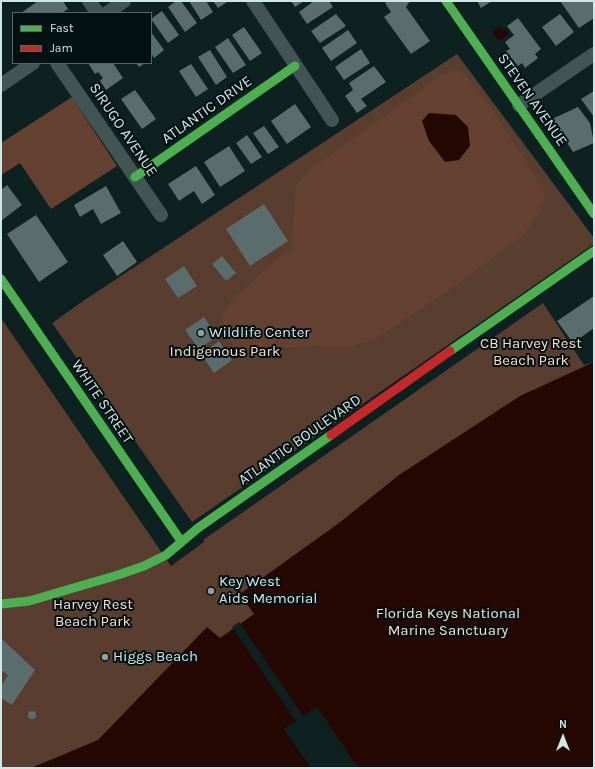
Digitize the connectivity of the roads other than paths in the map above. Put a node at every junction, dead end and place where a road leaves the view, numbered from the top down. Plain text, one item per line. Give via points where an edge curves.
1 (89, 1) edge
2 (124, 1) edge
3 (253, 1) edge
4 (446, 1) edge
5 (97, 12) edge
6 (108, 12) edge
7 (594, 54) edge
8 (32, 64) edge
9 (58, 64) edge
10 (295, 66) junction
11 (1, 85) edge
12 (519, 106) junction
13 (332, 120) dead end
14 (135, 177) junction
15 (594, 214) edge
16 (161, 216) dead end
17 (594, 251) edge
18 (1, 279) edge
19 (181, 542) junction
20 (1, 604) edge

1 - 5 street
2 - 6 street
3 - 10 street
4 - 12 street, STEVEN AVENUE
7 - 12 street
8 - 11 street
9 - 14 street, SIRUGO AVENUE
10 - 13 street
10 - 14 street, ATLANTIC DRIVE
12 - 15 street, STEVEN AVENUE
14 - 16 street, SIRUGO AVENUE
17 - 19 street, ATLANTIC BOULEVARD
18 - 19 street, WHITE STREET
19 - 20 street, ATLANTIC BOULEVARD via 166,555 137,568 28,601

